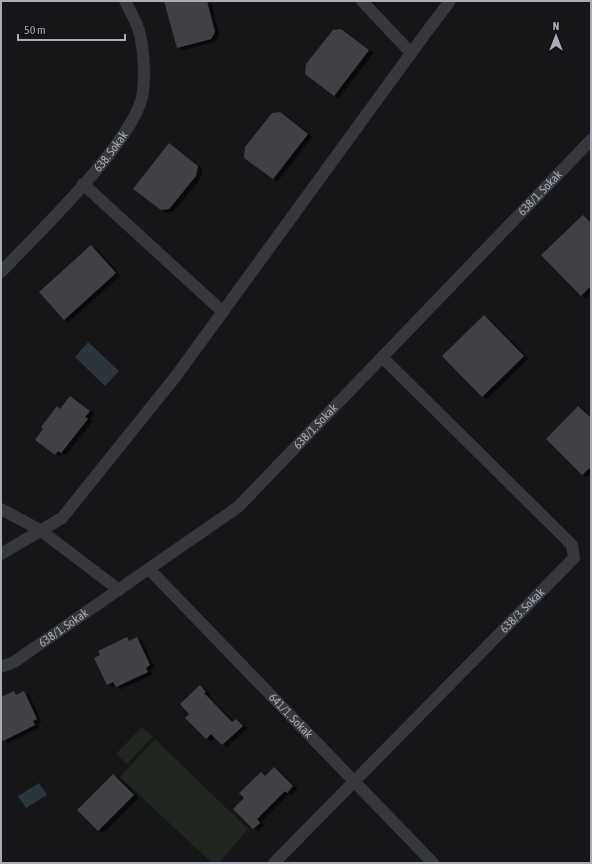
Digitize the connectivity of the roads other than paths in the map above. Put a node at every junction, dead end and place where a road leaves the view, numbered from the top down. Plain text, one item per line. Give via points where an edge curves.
1 (125, 1) edge
2 (362, 1) edge
3 (450, 1) edge
4 (410, 53) junction
5 (591, 140) edge
6 (83, 184) junction
7 (1, 272) edge
8 (222, 312) junction
9 (382, 357) junction
10 (1, 509) edge
11 (40, 530) junction
12 (1, 554) edge
13 (148, 569) junction
14 (119, 590) junction
15 (1, 667) edge
16 (355, 782) junction
17 (274, 863) edge
18 (433, 863) edge

1 - 6 street, 638. Sokak via 139,31 143,93 133,120
2 - 4 street
3 - 4 street
4 - 8 street
5 - 9 street, 638/1. Sokak
6 - 7 street, 638. Sokak
6 - 8 street
8 - 11 street via 176,376 62,518
9 - 13 street, 638/1. Sokak via 238,507
9 - 16 street, 638/3. Sokak via 572,545 574,558
10 - 11 street
11 - 12 street
11 - 14 street
13 - 14 street, 638/1. Sokak
13 - 16 street, 641/1. Sokak
14 - 15 street, 638/1. Sokak via 14,662
16 - 17 street, 638/3. Sokak
16 - 18 street, 641/1. Sokak

